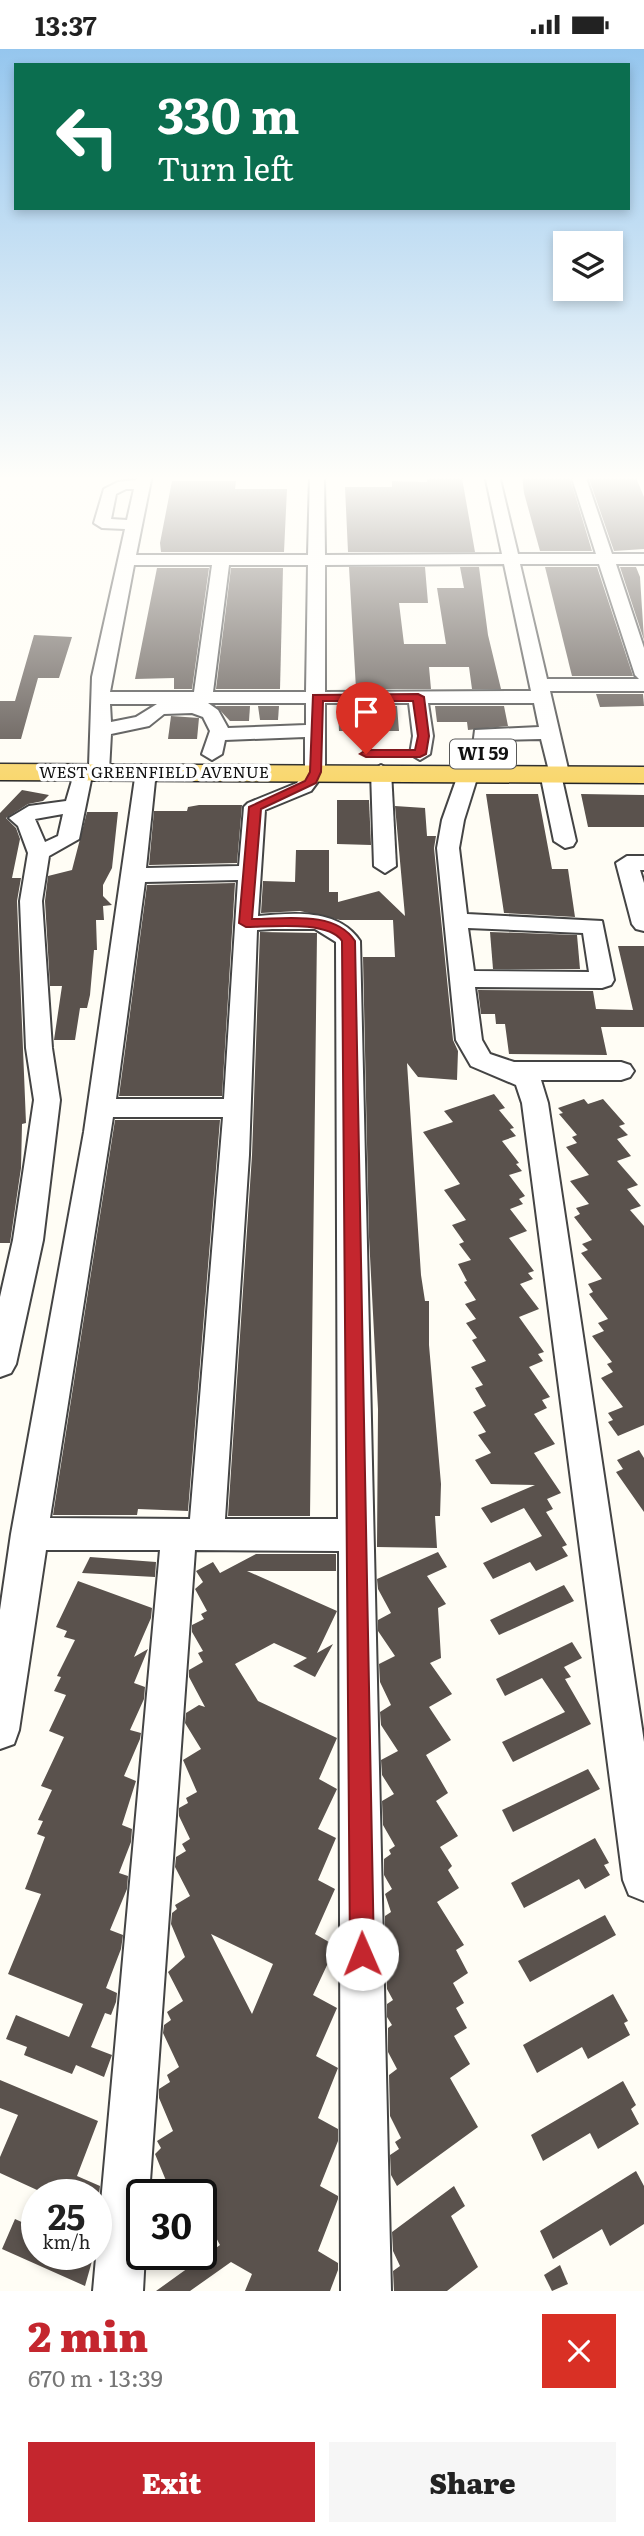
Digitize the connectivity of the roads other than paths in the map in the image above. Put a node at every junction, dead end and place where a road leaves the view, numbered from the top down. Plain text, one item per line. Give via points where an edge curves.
1 (122, 580) edge
2 (218, 580) edge
3 (318, 580) edge
4 (515, 580) edge
5 (613, 580) edge
6 (644, 675) edge
7 (644, 685) edge
8 (540, 691) junction
9 (418, 697) junction
10 (99, 698) junction
11 (203, 698) junction
12 (317, 698) junction
13 (216, 744) junction
14 (316, 752) junction
15 (477, 753) junction
16 (0, 754) edge
17 (420, 754) junction
18 (96, 757) junction
19 (553, 758) junction
20 (641, 769) edge
21 (145, 771) junction
22 (381, 771) junction
23 (0, 772) edge
24 (75, 806) junction
25 (10, 818) edge
26 (565, 841) dead end
27 (39, 853) junction
28 (644, 863) edge
29 (385, 866) dead end
30 (249, 873) junction
31 (134, 875) junction
32 (455, 920) junction
33 (246, 923) junction
34 (644, 924) edge
35 (462, 979) junction
36 (512, 1070) junction
37 (621, 1070) dead end
38 (100, 1108) junction
39 (237, 1108) junction
40 (0, 1364) edge
41 (28, 1534) junction
42 (193, 1535) junction
43 (355, 1535) junction
44 (0, 1730) edge
45 (644, 1880) edge
46 (118, 2291) edge
47 (366, 2291) edge

1 - 10 street
2 - 11 street
3 - 12 street
4 - 8 street
5 - 6 street
7 - 8 street
8 - 9 street
8 - 19 street
9 - 12 street
9 - 17 street via 423,736
10 - 11 street
10 - 18 street
11 - 12 street
12 - 14 street
13 - 14 main road, WEST GREENFIELD AVENUE / WI 59
13 - 18 main road, WEST GREENFIELD AVENUE / WI 59
13 - 18 street via 211,713 203,708 159,709
14 - 17 main road, WEST GREENFIELD AVENUE / WI 59
14 - 21 main road, WEST GREENFIELD AVENUE / WI 59
14 - 22 main road, WEST GREENFIELD AVENUE / WI 59
14 - 30 street via 304,787 255,807
15 - 17 main road, WEST GREENFIELD AVENUE / WI 59
15 - 19 main road, WEST GREENFIELD AVENUE / WI 59
15 - 19 street
15 - 22 main road, WEST GREENFIELD AVENUE / WI 59
15 - 32 street via 448,848
16 - 18 main road, WEST GREENFIELD AVENUE / WI 59
18 - 21 main road, WEST GREENFIELD AVENUE / WI 59
18 - 23 main road, WEST GREENFIELD AVENUE / WI 59
18 - 24 street
19 - 20 main road, WEST GREENFIELD AVENUE / WI 59
19 - 26 street
21 - 31 street
22 - 29 street
24 - 25 street
24 - 27 street via 68,839
25 - 27 street via 27,823
27 - 40 street via 31,901 38,1048 47,1100 28,1240
28 - 34 street via 627,863
30 - 31 street
30 - 33 street
31 - 38 street
32 - 35 street
32 - 35 street via 594,926 602,980
33 - 39 street
33 - 43 street via 317,923 343,932 348,941
35 - 36 street via 473,1051 488,1064
36 - 37 street
36 - 45 street via 528,1080 535,1103
38 - 39 street
38 - 41 street
39 - 42 street
41 - 42 street
41 - 44 street
42 - 43 street
42 - 46 street
43 - 47 street

